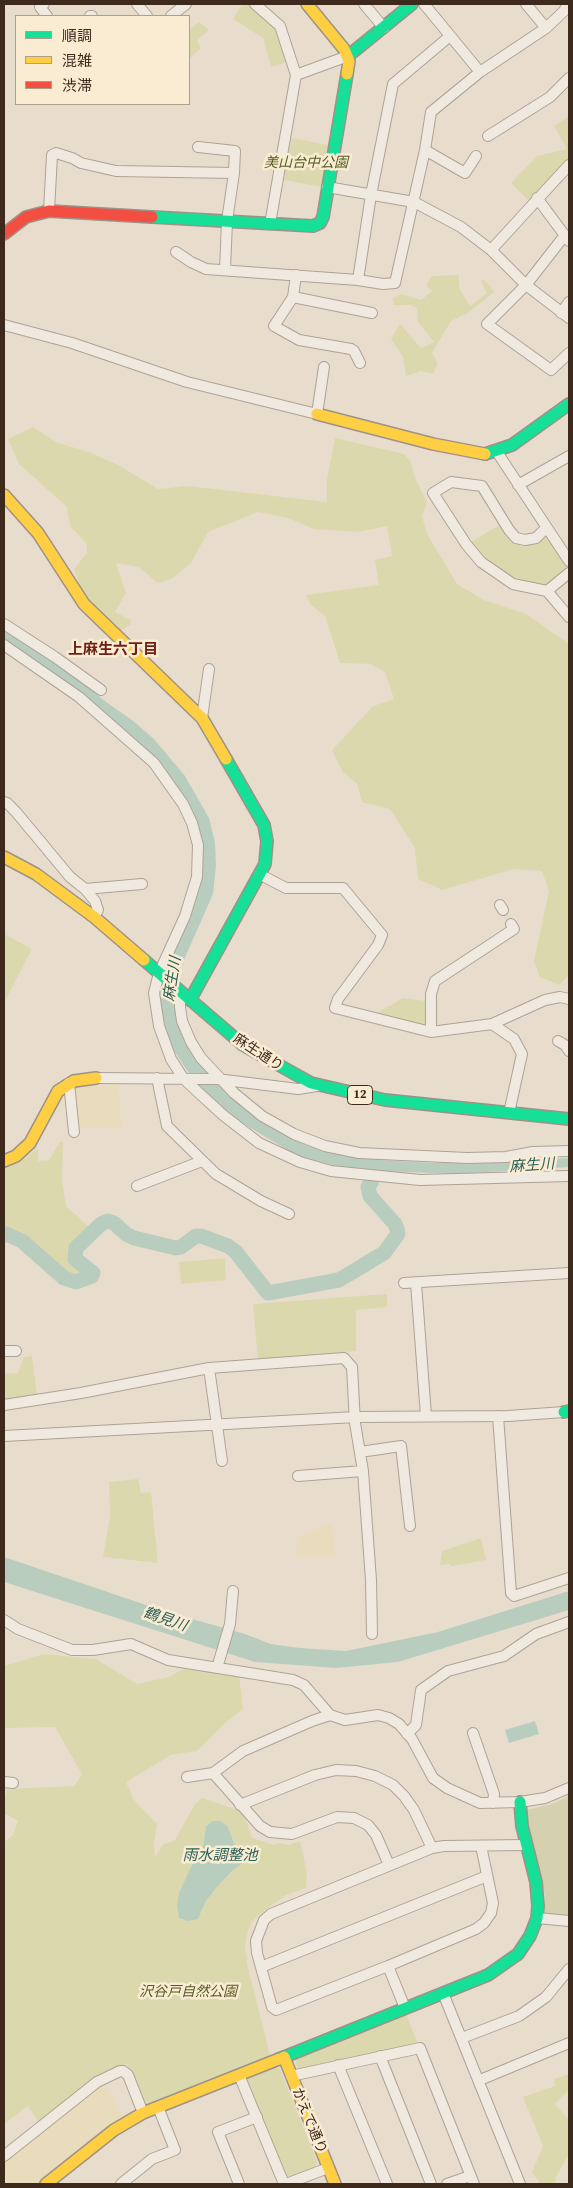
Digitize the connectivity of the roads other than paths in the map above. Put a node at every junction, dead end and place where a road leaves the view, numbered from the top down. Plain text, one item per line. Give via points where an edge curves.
1 (44, 4) edge
2 (137, 4) edge
3 (186, 4) edge
4 (255, 4) edge
5 (307, 4) edge
6 (364, 4) edge
7 (412, 4) edge
8 (424, 4) edge
9 (526, 4) edge
10 (568, 4) edge
11 (46, 15) edge
12 (146, 15) edge
13 (172, 15) edge
14 (384, 28) junction
15 (546, 28) junction
16 (450, 36) junction
17 (348, 56) junction
18 (480, 72) junction
19 (568, 74) edge
20 (296, 75) junction
21 (488, 136) dead end
22 (198, 147) dead end
23 (425, 150) junction
24 (476, 156) dead end
25 (569, 164) edge
26 (234, 173) junction
27 (327, 188) junction
28 (372, 195) junction
29 (537, 198) junction
30 (414, 202) junction
31 (49, 211) junction
32 (228, 221) junction
33 (270, 224) junction
34 (4, 234) edge
35 (567, 238) edge
36 (491, 250) junction
37 (176, 252) dead end
38 (225, 270) junction
39 (296, 275) junction
40 (358, 280) junction
41 (526, 284) junction
42 (293, 297) junction
43 (569, 302) edge
44 (372, 314) dead end
45 (565, 316) edge
46 (4, 326) edge
47 (569, 353) edge
48 (360, 363) dead end
49 (324, 367) dead end
50 (569, 404) edge
51 (316, 414) junction
52 (496, 452) junction
53 (569, 456) edge
54 (518, 485) junction
55 (5, 502) edge
56 (546, 528) junction
57 (569, 561) edge
58 (569, 573) edge
59 (547, 591) junction
60 (569, 618) edge
61 (4, 624) edge
62 (4, 645) edge
63 (209, 669) dead end
64 (101, 690) dead end
65 (202, 718) junction
66 (4, 802) edge
67 (4, 857) edge
68 (259, 874) junction
69 (142, 884) dead end
70 (85, 889) junction
71 (94, 917) junction
72 (511, 924) dead end
73 (159, 973) junction
74 (180, 991) junction
75 (569, 999) edge
76 (190, 1000) junction
77 (492, 1024) junction
78 (431, 1032) junction
79 (558, 1041) dead end
80 (569, 1051) edge
81 (96, 1078) joint
82 (157, 1078) junction
83 (187, 1078) junction
84 (218, 1079) junction
85 (69, 1083) junction
86 (318, 1086) junction
87 (508, 1113) junction
88 (569, 1119) edge
89 (74, 1132) dead end
90 (569, 1151) edge
91 (4, 1161) edge
92 (202, 1161) junction
93 (569, 1176) edge
94 (137, 1186) dead end
95 (289, 1214) dead end
96 (569, 1273) edge
97 (416, 1283) junction
98 (404, 1284) dead end
99 (4, 1351) edge
100 (16, 1351) dead end
101 (209, 1368) junction
102 (4, 1405) edge
103 (567, 1411) edge
104 (426, 1416) junction
105 (498, 1416) junction
106 (356, 1417) junction
107 (216, 1424) junction
108 (4, 1436) edge
109 (360, 1452) junction
110 (222, 1461) dead end
111 (363, 1471) junction
112 (298, 1476) dead end
113 (410, 1526) dead end
114 (569, 1578) edge
115 (233, 1591) dead end
116 (4, 1620) edge
117 (569, 1622) edge
118 (372, 1634) dead end
119 (217, 1668) junction
120 (330, 1715) junction
121 (473, 1733) dead end
122 (407, 1734) junction
123 (213, 1772) junction
124 (186, 1777) dead end
125 (569, 1788) edge
126 (520, 1802) junction
127 (493, 1803) junction
128 (240, 1805) junction
129 (526, 1845) junction
130 (481, 1846) junction
131 (432, 1848) junction
132 (389, 1865) junction
133 (487, 1876) junction
134 (537, 1918) junction
135 (569, 1921) edge
136 (388, 1966) junction
137 (261, 1967) junction
138 (569, 1969) edge
139 (558, 1984) junction
140 (569, 1988) edge
141 (443, 1993) junction
142 (405, 2008) junction
143 (462, 2038) junction
144 (569, 2042) edge
145 (380, 2056) junction
146 (284, 2057) junction
147 (338, 2065) junction
148 (239, 2075) junction
149 (291, 2076) junction
150 (480, 2080) junction
151 (158, 2107) junction
152 (143, 2113) junction
153 (257, 2117) junction
154 (4, 2156) edge
155 (328, 2168) junction
156 (472, 2180) edge
157 (46, 2184) edge
158 (121, 2184) edge
159 (239, 2184) edge
160 (285, 2184) edge
161 (335, 2184) edge
162 (387, 2184) edge
163 (431, 2184) edge
164 (447, 2184) edge
165 (520, 2184) edge

1 - 11 street via 40,7
2 - 12 street
3 - 13 street
4 - 20 street via 280,26
5 - 17 street
6 - 14 street
7 - 14 street
8 - 16 street
9 - 15 street
10 - 15 street
14 - 17 street
15 - 18 street
16 - 18 street
16 - 28 street via 393,84
17 - 20 street
17 - 27 street
18 - 23 street via 431,112
19 - 21 street via 550,97
20 - 33 street
22 - 26 street via 235,151
23 - 24 street via 465,173
23 - 30 street
25 - 29 street
26 - 31 street via 116,171 81,164 56,152 52,155
26 - 32 street
27 - 28 street
27 - 33 street via 320,223 313,226
28 - 30 street
28 - 40 street
29 - 35 street
29 - 36 street
30 - 36 street via 461,227
30 - 40 street via 395,283
31 - 32 street
31 - 34 street via 26,217
32 - 33 street
32 - 38 street
35 - 41 street
36 - 41 street
37 - 38 street via 206,269
38 - 39 street
39 - 40 street
39 - 42 street
41 - 45 street
41 - 47 street via 486,324 551,370
42 - 44 street
42 - 48 street via 274,326 299,340 351,349
43 - 45 street
46 - 51 street via 72,343 187,382
49 - 51 street
50 - 52 street via 512,445
51 - 52 street via 433,444 488,454
52 - 54 street
53 - 54 street
54 - 56 street
55 - 65 street via 38,533 84,604
56 - 57 street
56 - 59 street via 536,538 516,538 482,486 451,482 433,494 481,562 513,584
58 - 59 street
59 - 60 street
61 - 64 street
62 - 73 street via 78,697 126,736 154,763 183,804 192,823 198,845 197,877 185,916
63 - 65 street
65 - 68 street via 264,824 267,852
66 - 70 street via 70,877
67 - 71 street, 麻生通り / 12 via 36,874
68 - 76 street
68 - 78 street via 286,888 343,888 382,935 334,1008
69 - 70 street
70 - 71 street via 98,910
71 - 73 street, 麻生通り / 12
72 - 78 street via 514,928 435,981 431,994
73 - 74 street, 麻生通り / 12
73 - 83 street via 154,994 159,1026 171,1059
74 - 76 street, 麻生通り / 12
74 - 84 street via 186,1031 196,1052
75 - 77 street via 545,1000
76 - 86 street, 麻生通り / 12 via 243,1045
77 - 78 street
77 - 87 street via 508,1033 522,1054
79 - 80 street
81 - 82 street
81 - 85 street
82 - 83 street
82 - 92 street via 167,1126
83 - 84 street
83 - 93 street via 222,1115 259,1143 300,1162 331,1171 420,1180
84 - 86 street via 298,1089
84 - 90 street via 262,1116 294,1134 325,1146 359,1153 467,1158
85 - 89 street
85 - 91 street via 52,1098 30,1143 16,1156
86 - 87 street, 麻生通り / 12 via 385,1100
87 - 88 street, 麻生通り / 12
92 - 94 street
92 - 95 street via 216,1174
96 - 97 street
97 - 98 street
97 - 104 street
99 - 100 street
101 - 102 street
101 - 106 street via 344,1358 352,1367
101 - 107 street
103 - 105 street
104 - 105 street
104 - 106 street
105 - 114 street via 511,1593 514,1596
106 - 107 street
106 - 109 street
107 - 108 street
107 - 110 street
109 - 111 street
109 - 113 street via 401,1446
111 - 112 street
111 - 118 street
115 - 119 street via 230,1624
116 - 119 street via 18,1629 72,1650 131,1644 168,1660
117 - 122 street via 536,1634 504,1656 448,1671 421,1690 416,1725
119 - 120 street via 293,1680 304,1685
120 - 122 street via 345,1720 378,1716 390,1718
120 - 123 street via 243,1751
121 - 127 street via 494,1794
122 - 127 street via 439,1783 480,1803
123 - 124 street
123 - 128 street
125 - 126 street via 545,1798
126 - 127 street
126 - 129 street
128 - 131 street via 336,1770 375,1776 404,1796
128 - 132 street via 260,1826 281,1834 292,1834 337,1817 354,1818 368,1825 376,1835
129 - 130 street
129 - 134 street via 537,1888
130 - 131 street
130 - 133 street
131 - 132 street
132 - 137 street via 264,1920 256,1941
133 - 136 street via 493,1903 484,1923
133 - 137 street
134 - 135 street
134 - 141 street via 525,1945 510,1962 488,1975
136 - 137 street via 276,2010 272,2007
136 - 142 street
138 - 139 street
139 - 140 street
139 - 143 street via 546,1997 518,2016
141 - 142 street
141 - 143 street
142 - 146 street
143 - 150 street
144 - 150 street
145 - 147 street
145 - 156 street via 420,2048
145 - 163 street
146 - 148 street
146 - 149 street, かえで通り
147 - 149 street
147 - 162 street
148 - 151 street
148 - 153 street
149 - 155 street, かえで通り
150 - 165 street
151 - 152 street
151 - 158 street via 175,2150 152,2159
152 - 154 street via 128,2075 120,2071 97,2082
152 - 157 street via 114,2130
153 - 159 street via 218,2132
153 - 160 street
155 - 160 street
155 - 161 street, かえで通り
156 - 164 street

